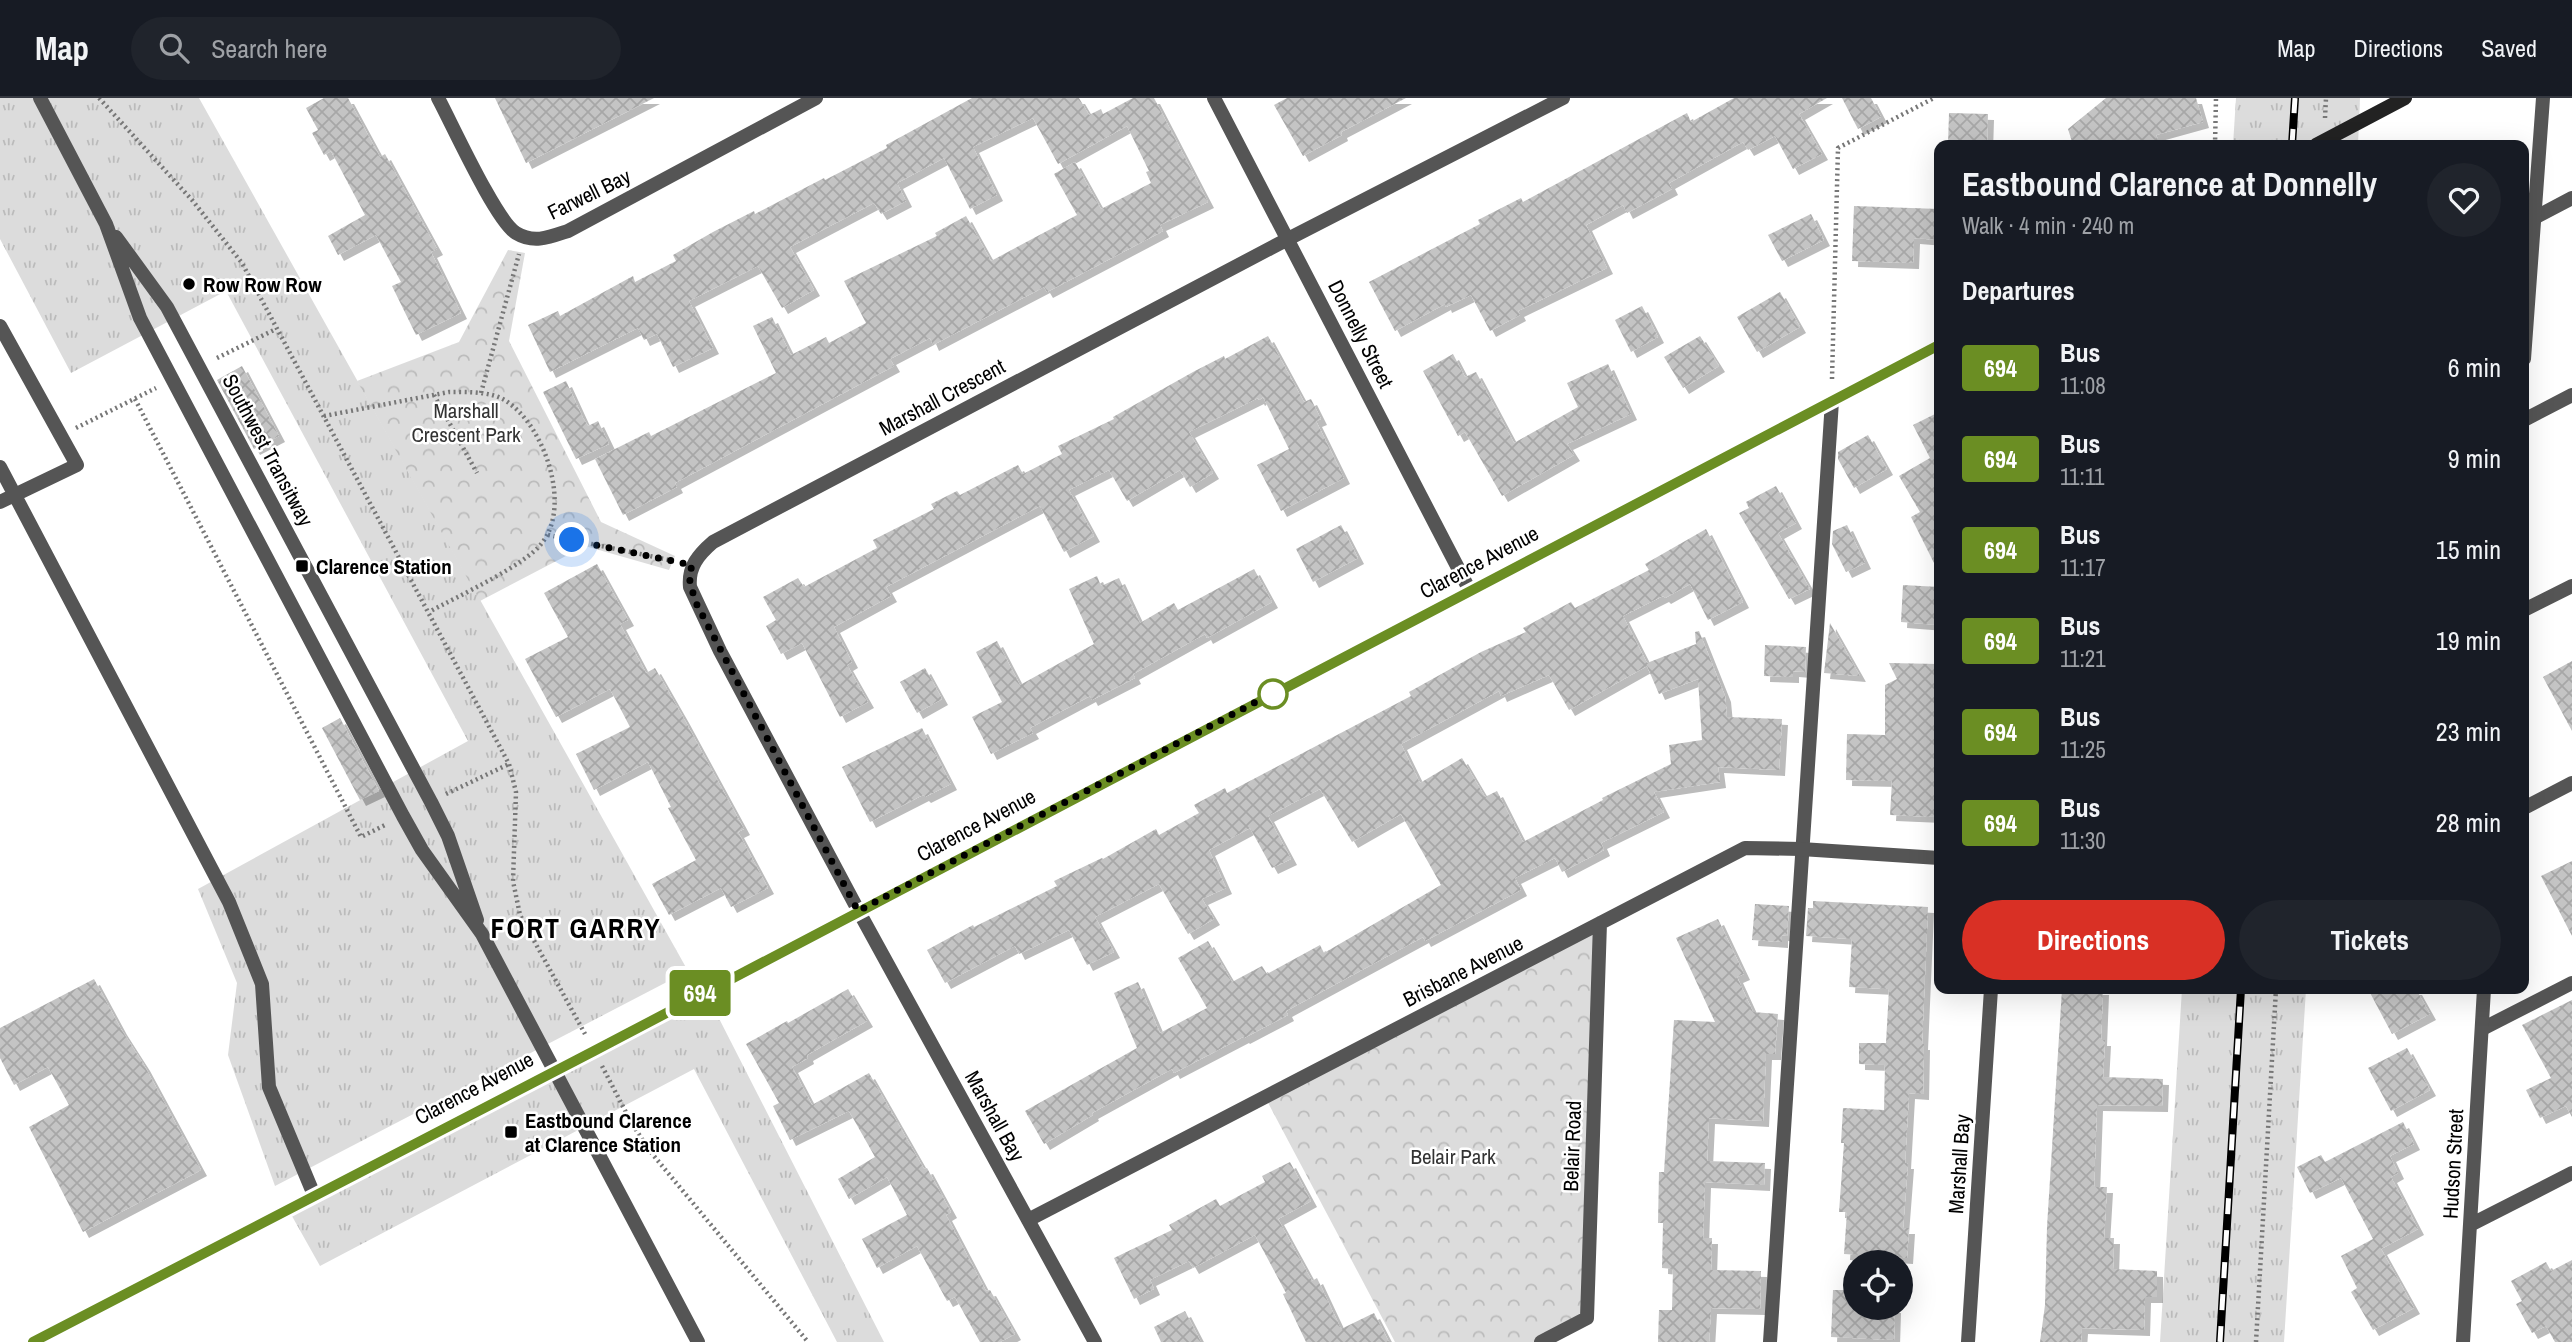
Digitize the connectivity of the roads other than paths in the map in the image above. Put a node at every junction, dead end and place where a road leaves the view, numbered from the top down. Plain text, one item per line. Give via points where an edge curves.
1 (40, 98) edge
2 (438, 98) edge
3 (816, 98) edge
4 (1214, 98) edge
5 (1563, 98) edge
6 (2405, 98) edge
7 (2543, 98) edge
8 (2325, 140) edge
9 (2572, 198) edge
10 (2536, 216) junction
11 (106, 224) junction
12 (1288, 239) junction
13 (2529, 299) edge
14 (0, 326) edge
15 (1934, 348) edge
16 (2572, 395) edge
17 (1832, 401) junction
18 (2529, 417) edge
19 (0, 467) edge
20 (15, 495) junction
21 (0, 502) edge
22 (2572, 586) edge
23 (1470, 591) junction
24 (2529, 608) edge
25 (2572, 783) edge
26 (2529, 804) edge
27 (1801, 849) junction
28 (1934, 858) edge
29 (858, 911) junction
30 (1600, 923) junction
31 (482, 934) junction
32 (2572, 983) edge
33 (1991, 994) edge
34 (2484, 994) edge
35 (2482, 1028) junction
36 (555, 1070) junction
37 (2572, 1172) edge
38 (314, 1195) junction
39 (1028, 1220) junction
40 (2470, 1225) junction
41 (33, 1342) edge
42 (698, 1342) edge
43 (1095, 1342) edge
44 (1541, 1342) edge
45 (1770, 1342) edge
46 (1968, 1342) edge
47 (2463, 1342) edge

1 - 11 street, Southwest Transitway
2 - 3 street, Farwell Bay via 491,200 514,232 534,240 568,231
4 - 12 street, Donnelly Street
5 - 12 street, Marshall Crescent
6 - 8 street
7 - 10 street
9 - 10 street
10 - 13 street
11 - 31 street, Southwest Transitway via 140,318 390,792 422,850
11 - 31 street, Southwest Transitway via 167,307 431,802 448,836
12 - 23 street, Donnelly Street
12 - 29 street, Marshall Crescent via 713,542 699,554 689,577 695,601
14 - 20 street via 77,465
15 - 17 street, Clarence Avenue
16 - 18 street
17 - 23 street, Clarence Avenue
17 - 27 street
19 - 20 street
20 - 21 street
20 - 38 street via 229,902 262,984 268,1087
22 - 24 street
23 - 29 street, Clarence Avenue
25 - 26 street
27 - 28 street, Brisbane Avenue
27 - 30 street, Brisbane Avenue via 1745,848
27 - 45 street
29 - 36 street, Clarence Avenue
29 - 39 street, Marshall Bay
30 - 39 street, Brisbane Avenue
30 - 44 street, Belair Road via 1587,1318
31 - 36 street, Southwest Transitway
32 - 35 street
33 - 46 street, Marshall Bay
34 - 35 street, Hudson Street
35 - 40 street, Hudson Street
36 - 38 street, Clarence Avenue
36 - 42 street, Southwest Transitway
37 - 40 street
38 - 41 street, Clarence Avenue
39 - 43 street, Marshall Bay
40 - 47 street, Hudson Street

